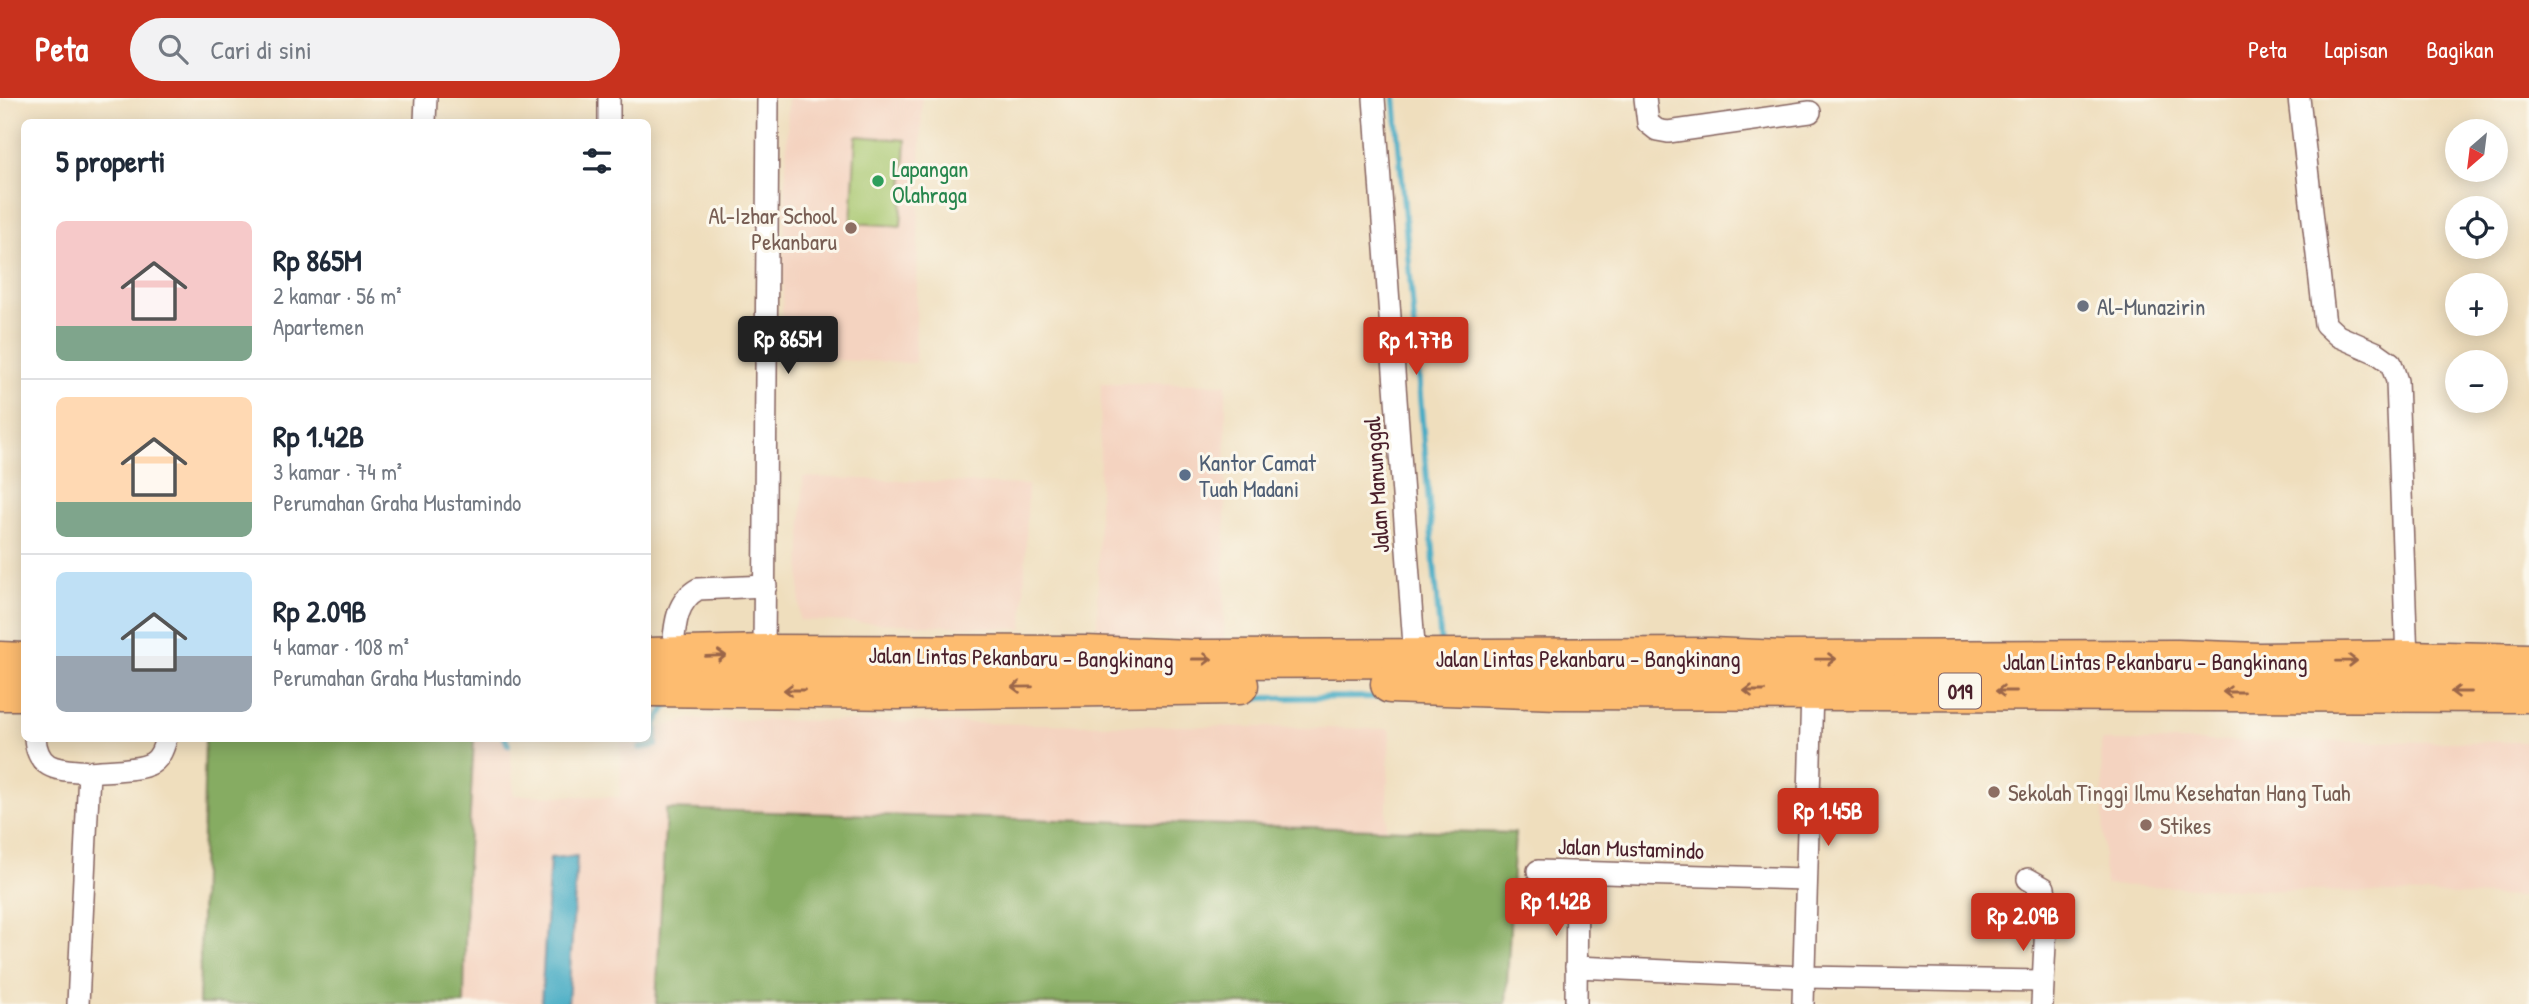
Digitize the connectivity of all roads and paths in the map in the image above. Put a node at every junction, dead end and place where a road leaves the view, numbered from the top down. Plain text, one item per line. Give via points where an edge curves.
1 (426, 98) edge
2 (609, 98) edge
3 (768, 98) edge
4 (1374, 98) edge
5 (1645, 98) edge
6 (2299, 98) edge
7 (1810, 112) dead end
8 (425, 119) edge
9 (609, 119) edge
10 (766, 586) junction
11 (764, 654) junction
12 (660, 657) edge
13 (2407, 660) junction
14 (0, 662) edge
15 (21, 662) edge
16 (2529, 663) edge
17 (1087, 670) junction
18 (1403, 672) junction
19 (651, 687) edge
20 (0, 691) edge
21 (21, 691) edge
22 (1812, 691) junction
23 (2529, 693) edge
24 (35, 742) edge
25 (165, 742) edge
26 (89, 772) junction
27 (1538, 871) dead end
28 (1577, 873) junction
29 (1806, 879) junction
30 (2028, 879) dead end
31 (1576, 967) junction
32 (1804, 977) junction
33 (2043, 981) junction
34 (78, 1004) edge
35 (1576, 1004) edge
36 (1803, 1004) edge
37 (2042, 1004) edge

1 - 8 street
2 - 9 street
3 - 10 street
4 - 18 street, Jalan Manunggal
5 - 7 street via 1648,123 1668,132
6 - 13 street via 2325,324 2338,336 2390,363 2397,381
10 - 11 street
10 - 12 street via 698,589 689,594 680,605
12 -> 11 highway, Jalan Lintas Pekanbaru - Bangkinang
11 - 17 highway, Jalan Lintas Pekanbaru - Bangkinang
13 - 16 highway, Jalan Lintas Pekanbaru - Bangkinang / 019
18 -> 13 highway, Jalan Lintas Pekanbaru - Bangkinang / 019 via 1712,657
14 - 15 highway
17 - 18 highway, Jalan Lintas Pekanbaru - Bangkinang
17 -> 19 highway, Jalan Lintas Pekanbaru - Bangkinang via 898,690
22 -> 18 highway, Jalan Lintas Pekanbaru - Bangkinang / 019 via 1558,690
20 - 21 highway
23 -> 22 highway, Jalan Lintas Pekanbaru - Bangkinang / 019
22 - 29 street
24 - 26 street via 43,764
25 - 26 street via 152,763
26 - 34 street
27 - 28 street, Jalan Mustamindo
28 - 29 street, Jalan Mustamindo
28 - 31 street
29 - 32 street
30 - 33 street via 2044,888 2047,904
31 - 32 street
31 - 35 street
32 - 33 street
32 - 36 street
33 - 37 street

